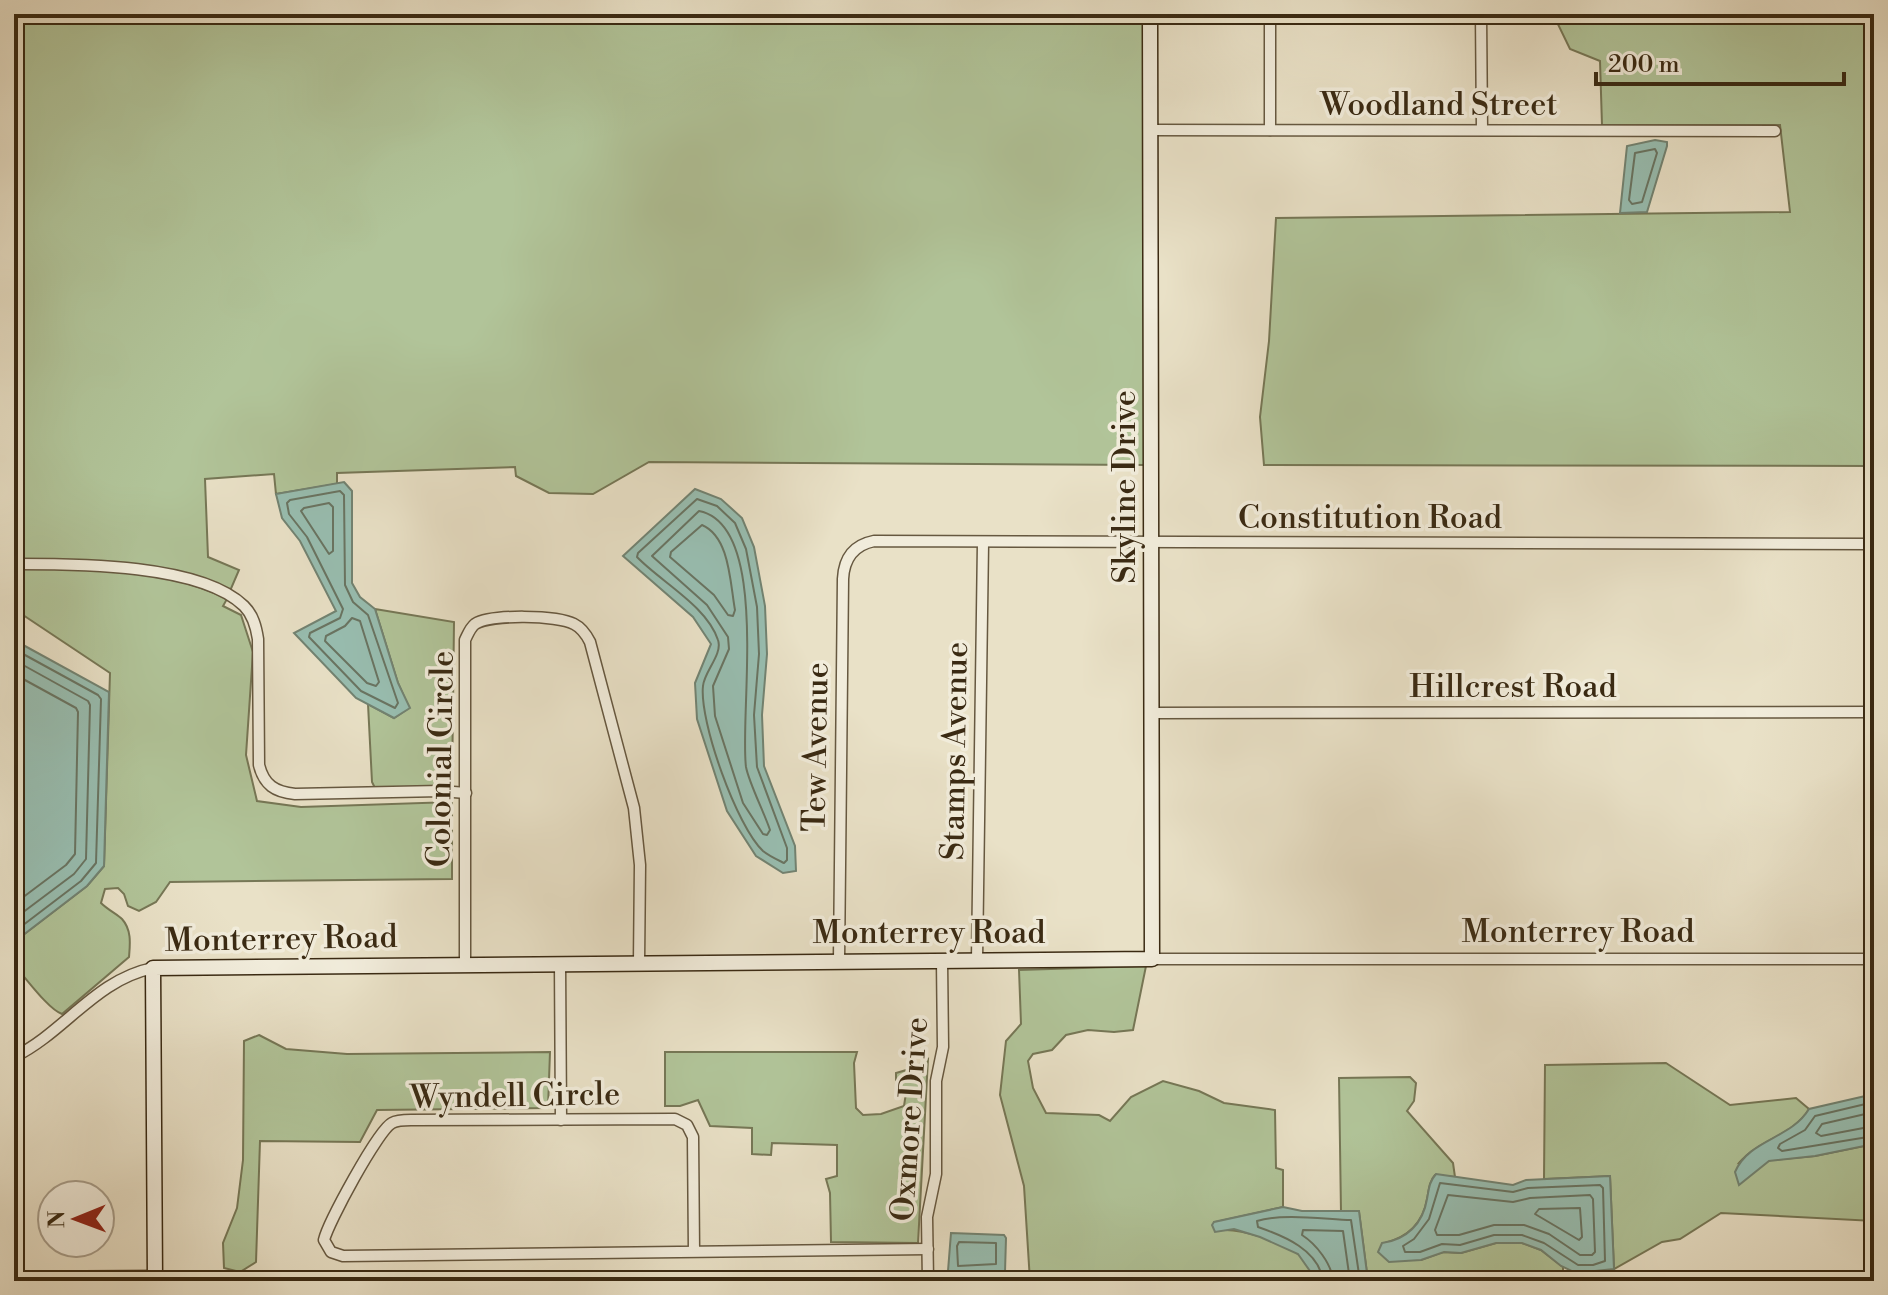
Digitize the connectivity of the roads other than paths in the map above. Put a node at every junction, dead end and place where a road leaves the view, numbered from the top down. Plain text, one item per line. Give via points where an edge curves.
1 (1150, 14) edge
2 (1270, 14) edge
3 (1481, 14) edge
4 (1151, 130) junction
5 (1270, 130) junction
6 (1482, 130) junction
7 (1775, 131) dead end
8 (865, 543) joint
9 (983, 543) junction
10 (1153, 543) junction
11 (1874, 544) edge
12 (14, 564) edge
13 (1874, 712) edge
14 (1153, 713) junction
15 (466, 793) junction
16 (1152, 959) junction
17 (1874, 959) edge
18 (977, 960) junction
19 (839, 961) junction
20 (942, 961) junction
21 (639, 962) junction
22 (560, 963) junction
23 (465, 964) junction
24 (153, 968) junction
25 (14, 1057) edge
26 (561, 1120) junction
27 (928, 1249) junction
28 (694, 1252) junction
29 (14, 1277) edge
30 (155, 1279) edge
31 (928, 1281) edge

1 - 4 street, Skyline Drive
2 - 5 street
3 - 6 street
4 - 5 street, Woodland Street
4 - 10 street, Skyline Drive
5 - 6 street, Woodland Street
6 - 7 street, Woodland Street
8 - 9 street, Constitution Road
8 - 19 street, Tew Avenue via 849,555 843,579
9 - 10 street, Constitution Road
9 - 18 street, Stamps Avenue
10 - 11 street, Constitution Road
10 - 14 street, Skyline Drive
12 - 15 street via 140,570 202,584 246,607 256,627 259,765 262,778 279,792
13 - 14 street, Hillcrest Road
14 - 16 street, Skyline Drive
15 - 21 street, Colonial Circle via 464,649 469,631 491,619 545,618 575,624 590,642 634,808 640,865
15 - 23 street, Colonial Circle
16 - 17 street, Monterrey Road
16 - 18 street, Monterrey Road
18 - 20 street, Monterrey Road
19 - 20 street, Monterrey Road
19 - 21 street, Monterrey Road
20 - 27 street, Oxmore Drive via 943,1047 936,1081 936,1174 927,1217
21 - 22 street, Monterrey Road
22 - 23 street, Monterrey Road
22 - 26 street
23 - 24 street, Monterrey Road
24 - 25 street, Monterrey Road via 114,981 52,1034
24 - 30 street
26 - 28 street, Wyndell Circle via 675,1119 687,1125 693,1137
26 - 28 street, Wyndell Circle via 391,1123 331,1223 326,1247 343,1256
27 - 28 street, Wyndell Circle
27 - 31 street, Oxmore Drive
29 - 30 street

